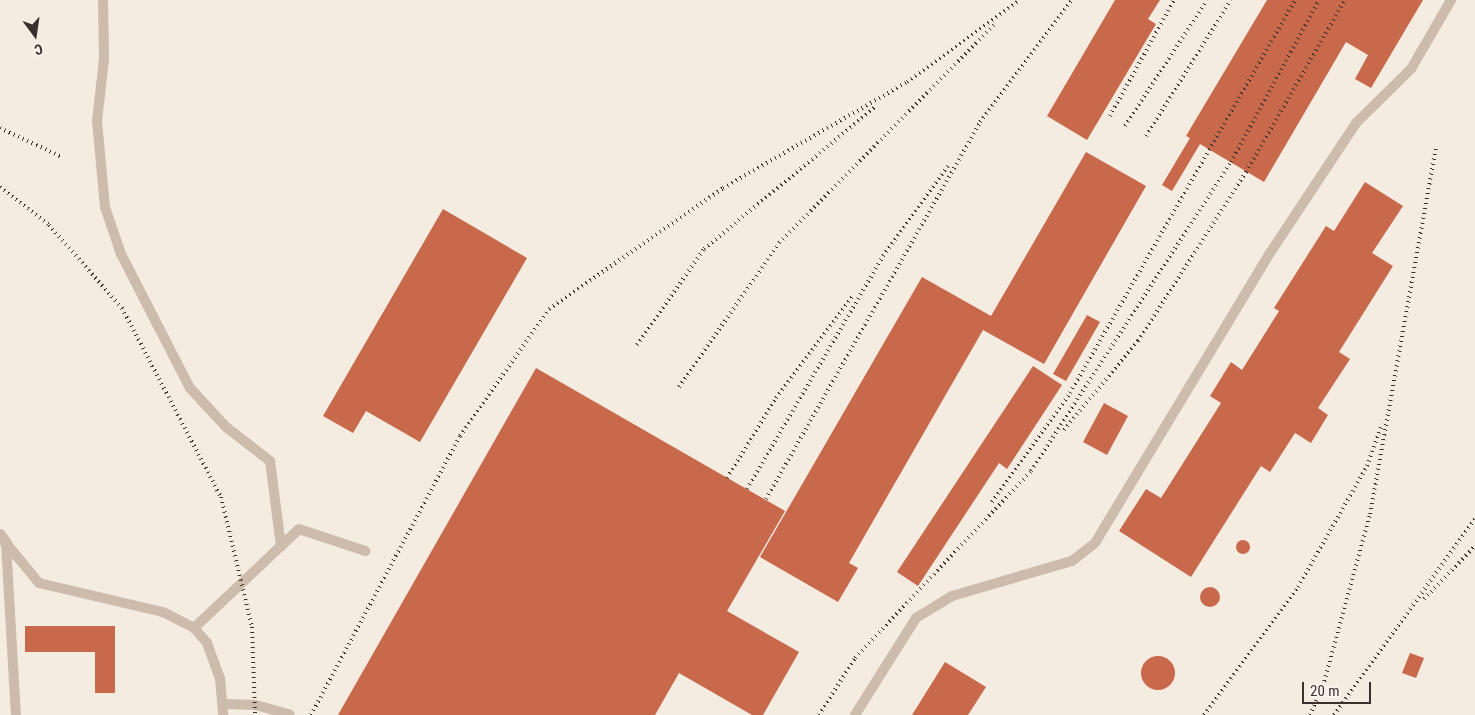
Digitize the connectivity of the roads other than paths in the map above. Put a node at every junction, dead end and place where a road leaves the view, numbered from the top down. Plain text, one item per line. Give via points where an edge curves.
1 (103, 0) edge
2 (1451, 0) edge
3 (3, 539) edge
4 (281, 546) junction
5 (365, 551) dead end
6 (194, 628) junction
7 (224, 710) edge
8 (16, 715) edge
9 (290, 715) edge
10 (855, 715) edge

1 - 4 lane via 104,59 98,121 105,206 121,254 190,388 226,428 270,461
2 - 10 lane via 1412,69 1356,123 1276,245 1095,544 1072,561 952,596 916,618
3 - 6 lane via 39,583 163,612
3 - 8 lane
4 - 5 lane via 299,529
4 - 6 lane
6 - 7 lane via 207,643
7 - 9 lane via 256,704

